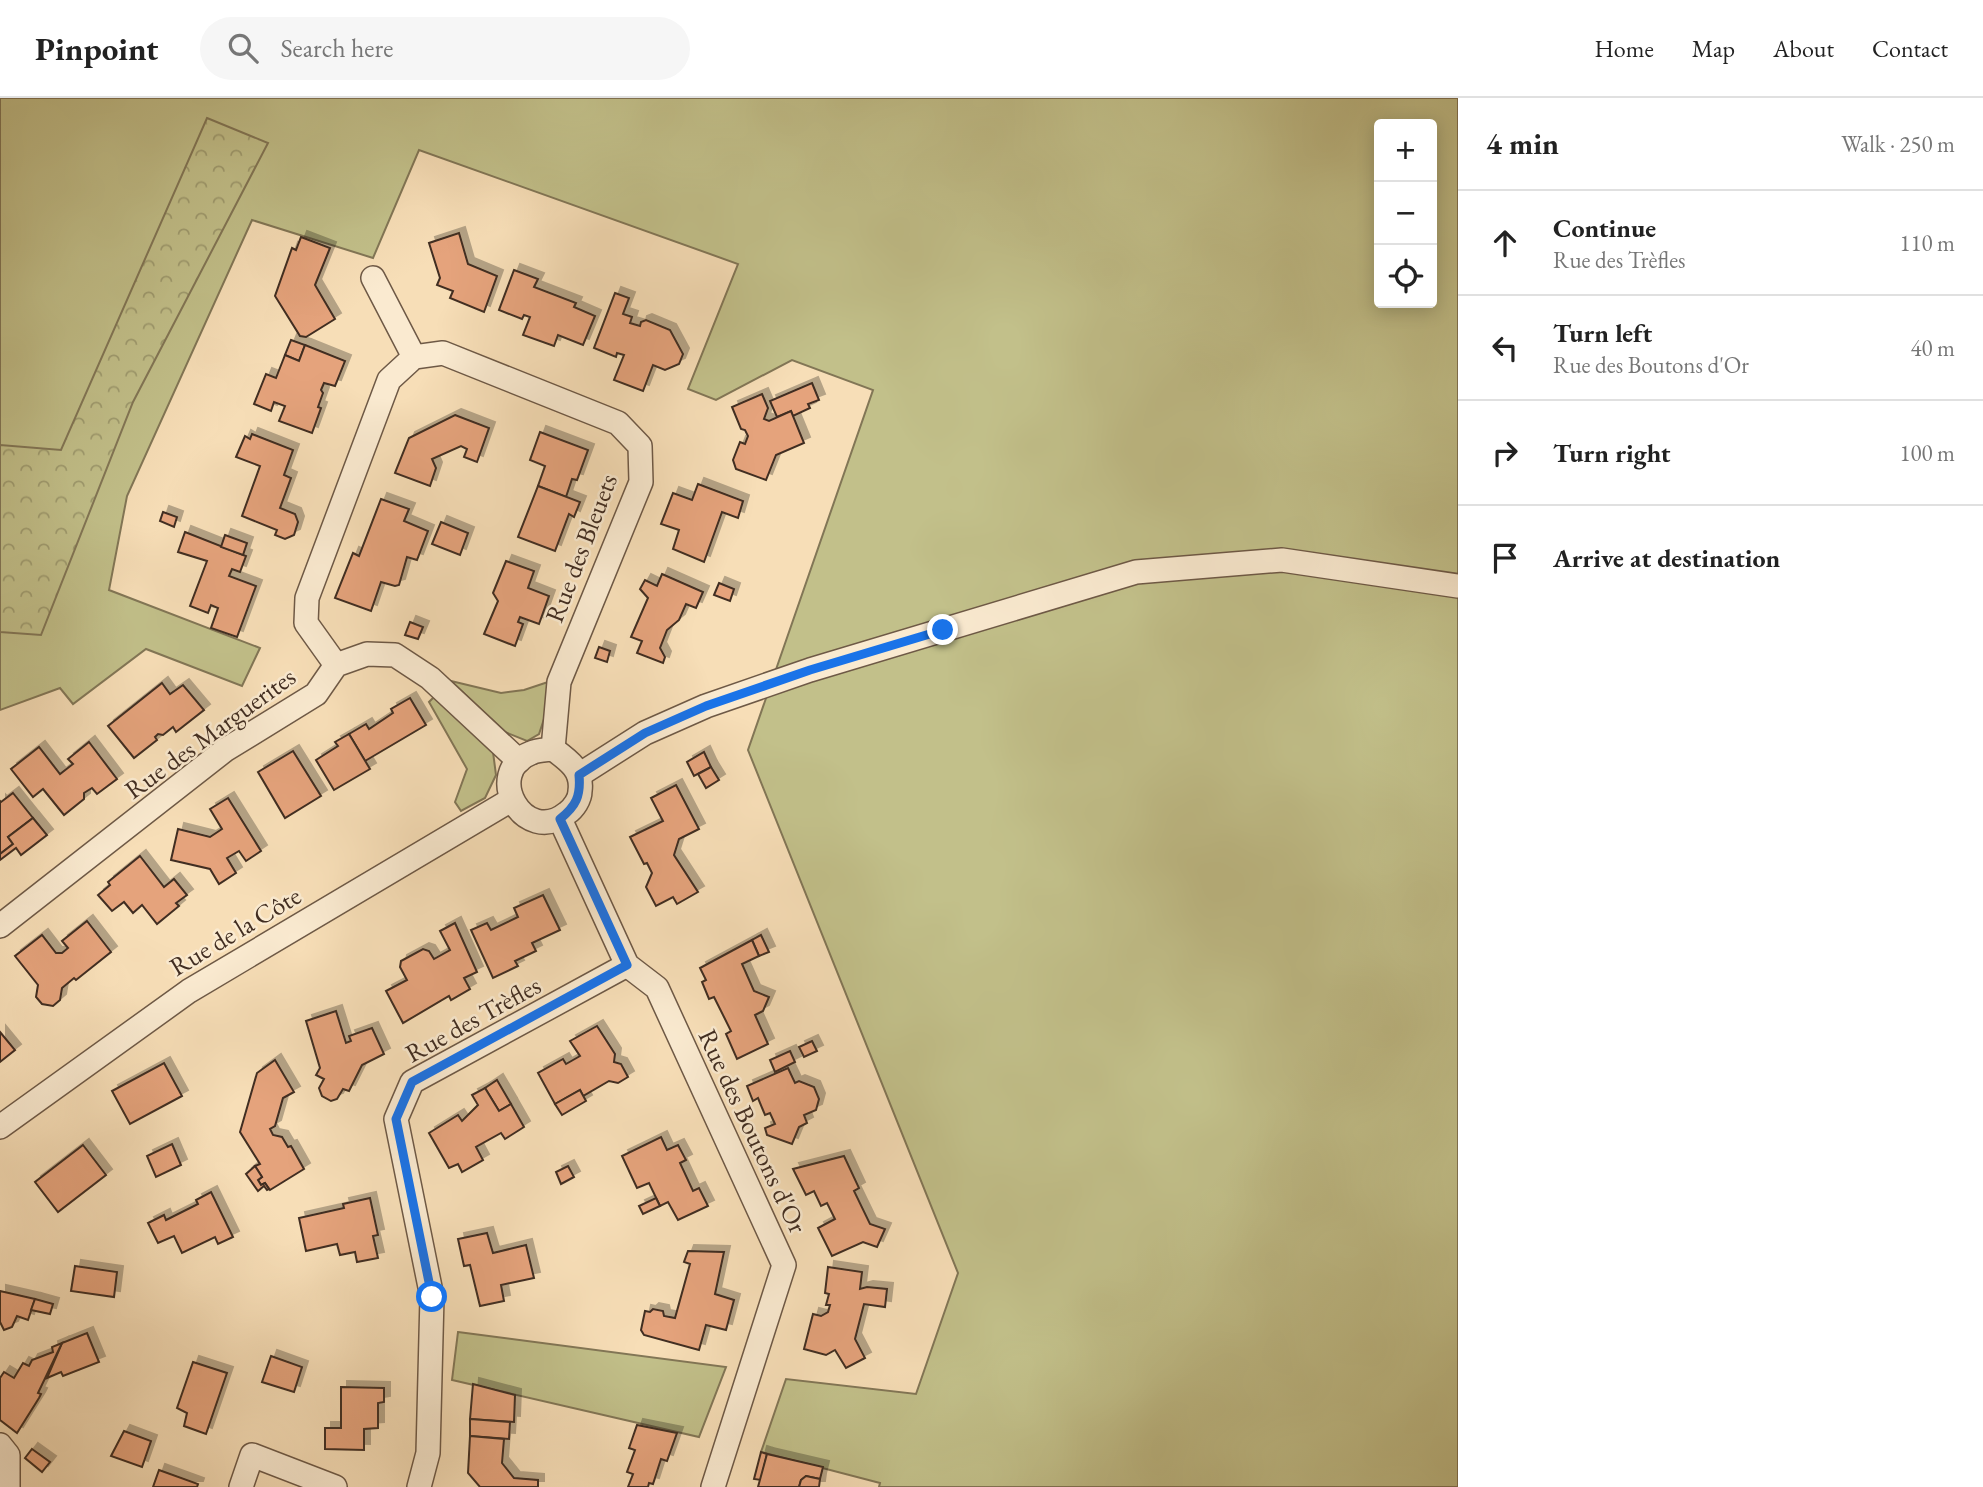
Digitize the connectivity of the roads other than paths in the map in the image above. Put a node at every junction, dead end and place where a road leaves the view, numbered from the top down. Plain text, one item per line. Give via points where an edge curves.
1 (373, 278) dead end
2 (414, 357) junction
3 (1458, 586) edge
4 (336, 665) junction
5 (552, 749) junction
6 (519, 761) junction
7 (579, 775) junction
8 (511, 800) junction
9 (560, 819) junction
10 (0, 926) edge
11 (627, 965) junction
12 (0, 1127) edge
13 (0, 1445) edge
14 (8, 1487) edge
15 (241, 1487) edge
16 (335, 1487) edge
17 (419, 1487) edge
18 (713, 1487) edge

1 - 2 street
2 - 4 street via 389,380 307,598 306,623
2 - 5 street, Rue des Bleuets via 443,353 618,423 640,446 641,482 559,682
3 - 7 street via 1282,560 1136,572 706,706 645,733
4 - 6 street via 367,654 395,655 430,678
4 - 10 street, Rue des Marguerites via 316,694 225,750
5 - 6 street
5 - 7 street via 571,762
6 - 8 street via 508,786
7 - 9 street via 577,800
8 - 9 street via 523,815 540,822
8 - 12 street, Rue de la Côte via 189,990
9 - 11 street, Rue des Boutons d'Or
11 - 17 street, Rue des Trèfles via 412,1082 396,1119 432,1297 428,1453
11 - 18 street, Rue des Boutons d'Or via 657,988 784,1265
13 - 14 street via 8,1455
15 - 16 street via 252,1455

